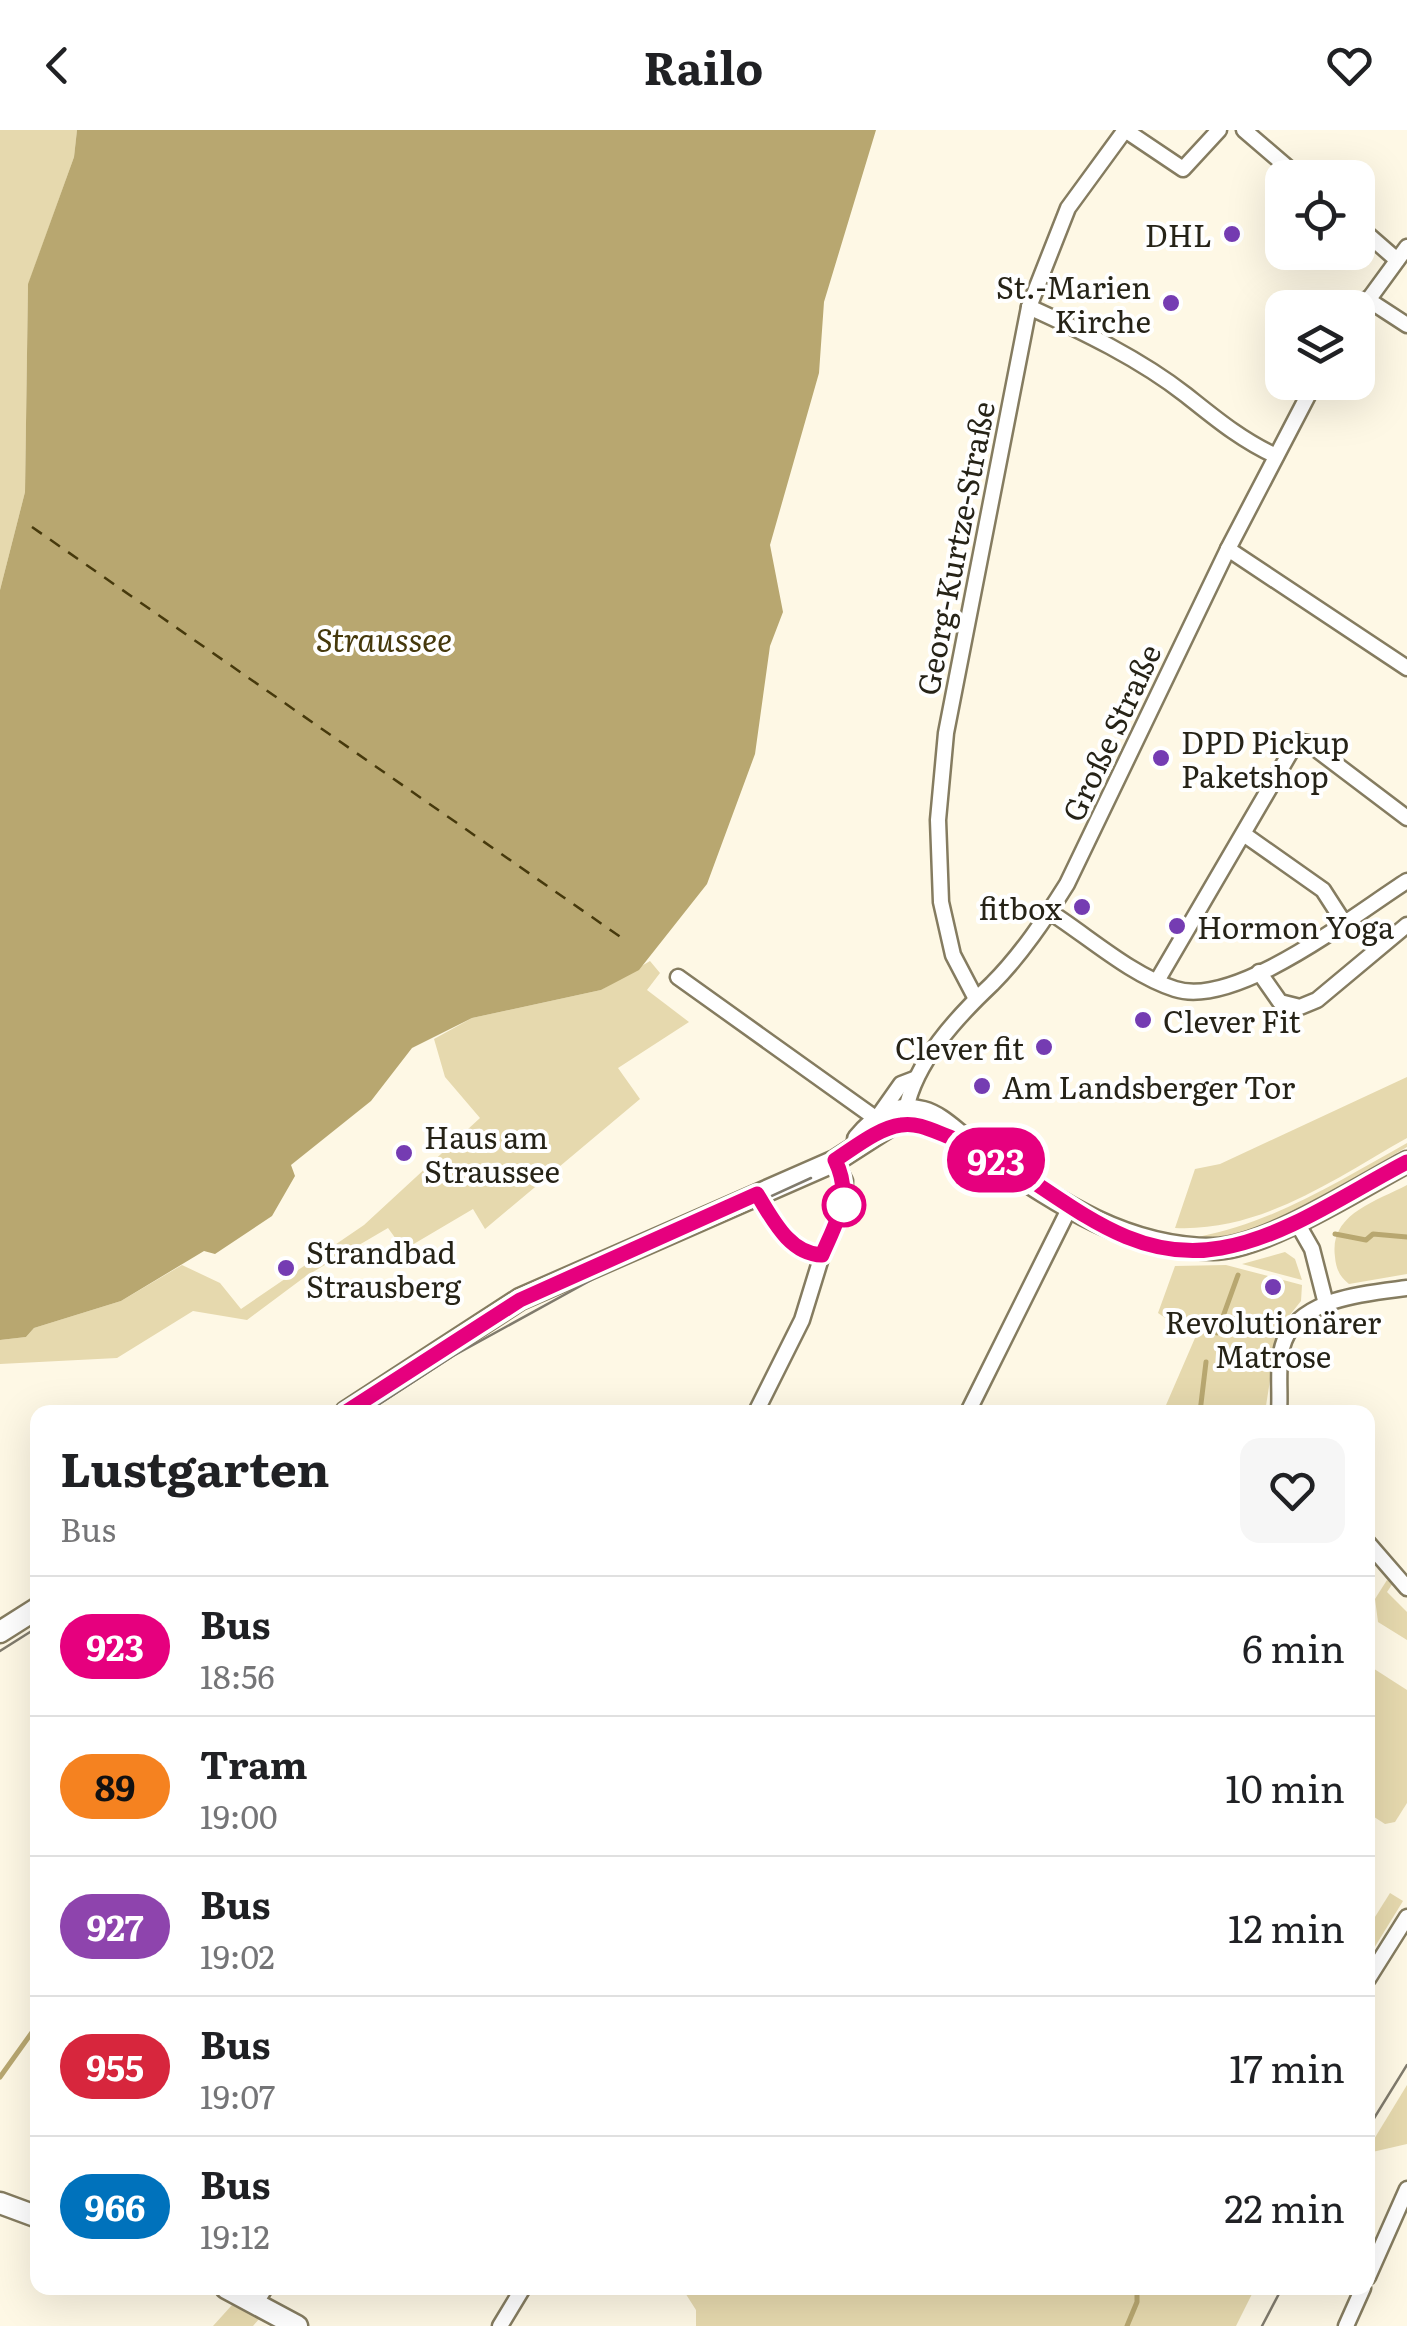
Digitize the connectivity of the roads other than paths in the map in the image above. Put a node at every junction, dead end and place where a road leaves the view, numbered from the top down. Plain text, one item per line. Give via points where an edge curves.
1 (1125, 130) edge
2 (1220, 130) edge
3 (1244, 130) edge
4 (1279, 160) edge
5 (1375, 236) edge
6 (1402, 253) edge
7 (1374, 290) edge
8 (1375, 304) edge
9 (1030, 307) junction
10 (1407, 325) edge
11 (1306, 400) edge
12 (1276, 456) junction
13 (1228, 549) junction
14 (1407, 668) edge
15 (1407, 818) edge
16 (1245, 836) junction
17 (1407, 880) edge
18 (1050, 912) junction
19 (1343, 921) junction
20 (1407, 925) edge
21 (1259, 972) junction
22 (678, 977) dead end
23 (1157, 981) junction
24 (974, 997) junction
25 (915, 1078) junction
26 (906, 1110) junction
27 (882, 1122) junction
28 (970, 1143) junction
29 (840, 1157) junction
30 (1407, 1162) edge
31 (757, 1194) junction
32 (1069, 1209) junction
33 (1296, 1221) junction
34 (822, 1255) junction
35 (1407, 1288) edge
36 (1326, 1304) junction
37 (357, 1405) edge
38 (760, 1405) edge
39 (971, 1405) edge
40 (1280, 1405) edge
41 (1375, 1552) edge
42 (1407, 1588) edge
43 (30, 1613) edge
44 (0, 1632) edge
45 (1407, 1918) edge
46 (1375, 1968) edge
47 (1407, 2189) edge
48 (3, 2210) edge
49 (30, 2215) edge
50 (1375, 2261) edge
51 (262, 2295) edge
52 (519, 2295) edge
53 (1360, 2295) edge
54 (297, 2326) edge
55 (500, 2326) edge
56 (1346, 2326) edge

1 - 2 street via 1183,170
1 - 9 street, Georg-Kurtze-Straße via 1068,208
3 - 4 street
5 - 6 street
6 - 7 street
8 - 10 street
9 - 12 street
9 - 24 street, Georg-Kurtze-Straße via 942,769 941,902 953,955
11 - 12 street, Große Straße
12 - 13 street, Große Straße
13 - 14 street
13 - 18 street, Große Straße
15 - 16 street via 1297,741
16 - 19 street via 1323,890
16 - 23 street
17 - 19 street
18 - 23 street
18 - 24 street, Große Straße
19 - 21 street
20 - 21 street via 1300,1008 1280,1002
21 - 23 street via 1211,992
22 - 27 street
24 - 25 street, Große Straße
25 - 26 street, Große Straße
25 - 27 street, Große Straße via 901,1084
26 - 27 street
26 - 28 street via 929,1115
27 - 28 street
27 - 29 street
28 - 32 street
29 - 31 street
29 - 34 street via 846,1195
30 - 33 street
31 - 34 street via 780,1232 805,1252
31 - 37 street via 520,1300
32 - 33 street via 1132,1239 1198,1248 1218,1249
32 - 39 street
33 - 36 street via 1312,1249
34 - 38 street via 802,1320
35 - 36 street
36 - 40 street via 1286,1336
41 - 42 street
43 - 44 street
45 - 46 street
47 - 50 street
48 - 49 street
51 - 54 street
52 - 55 street
53 - 56 street

